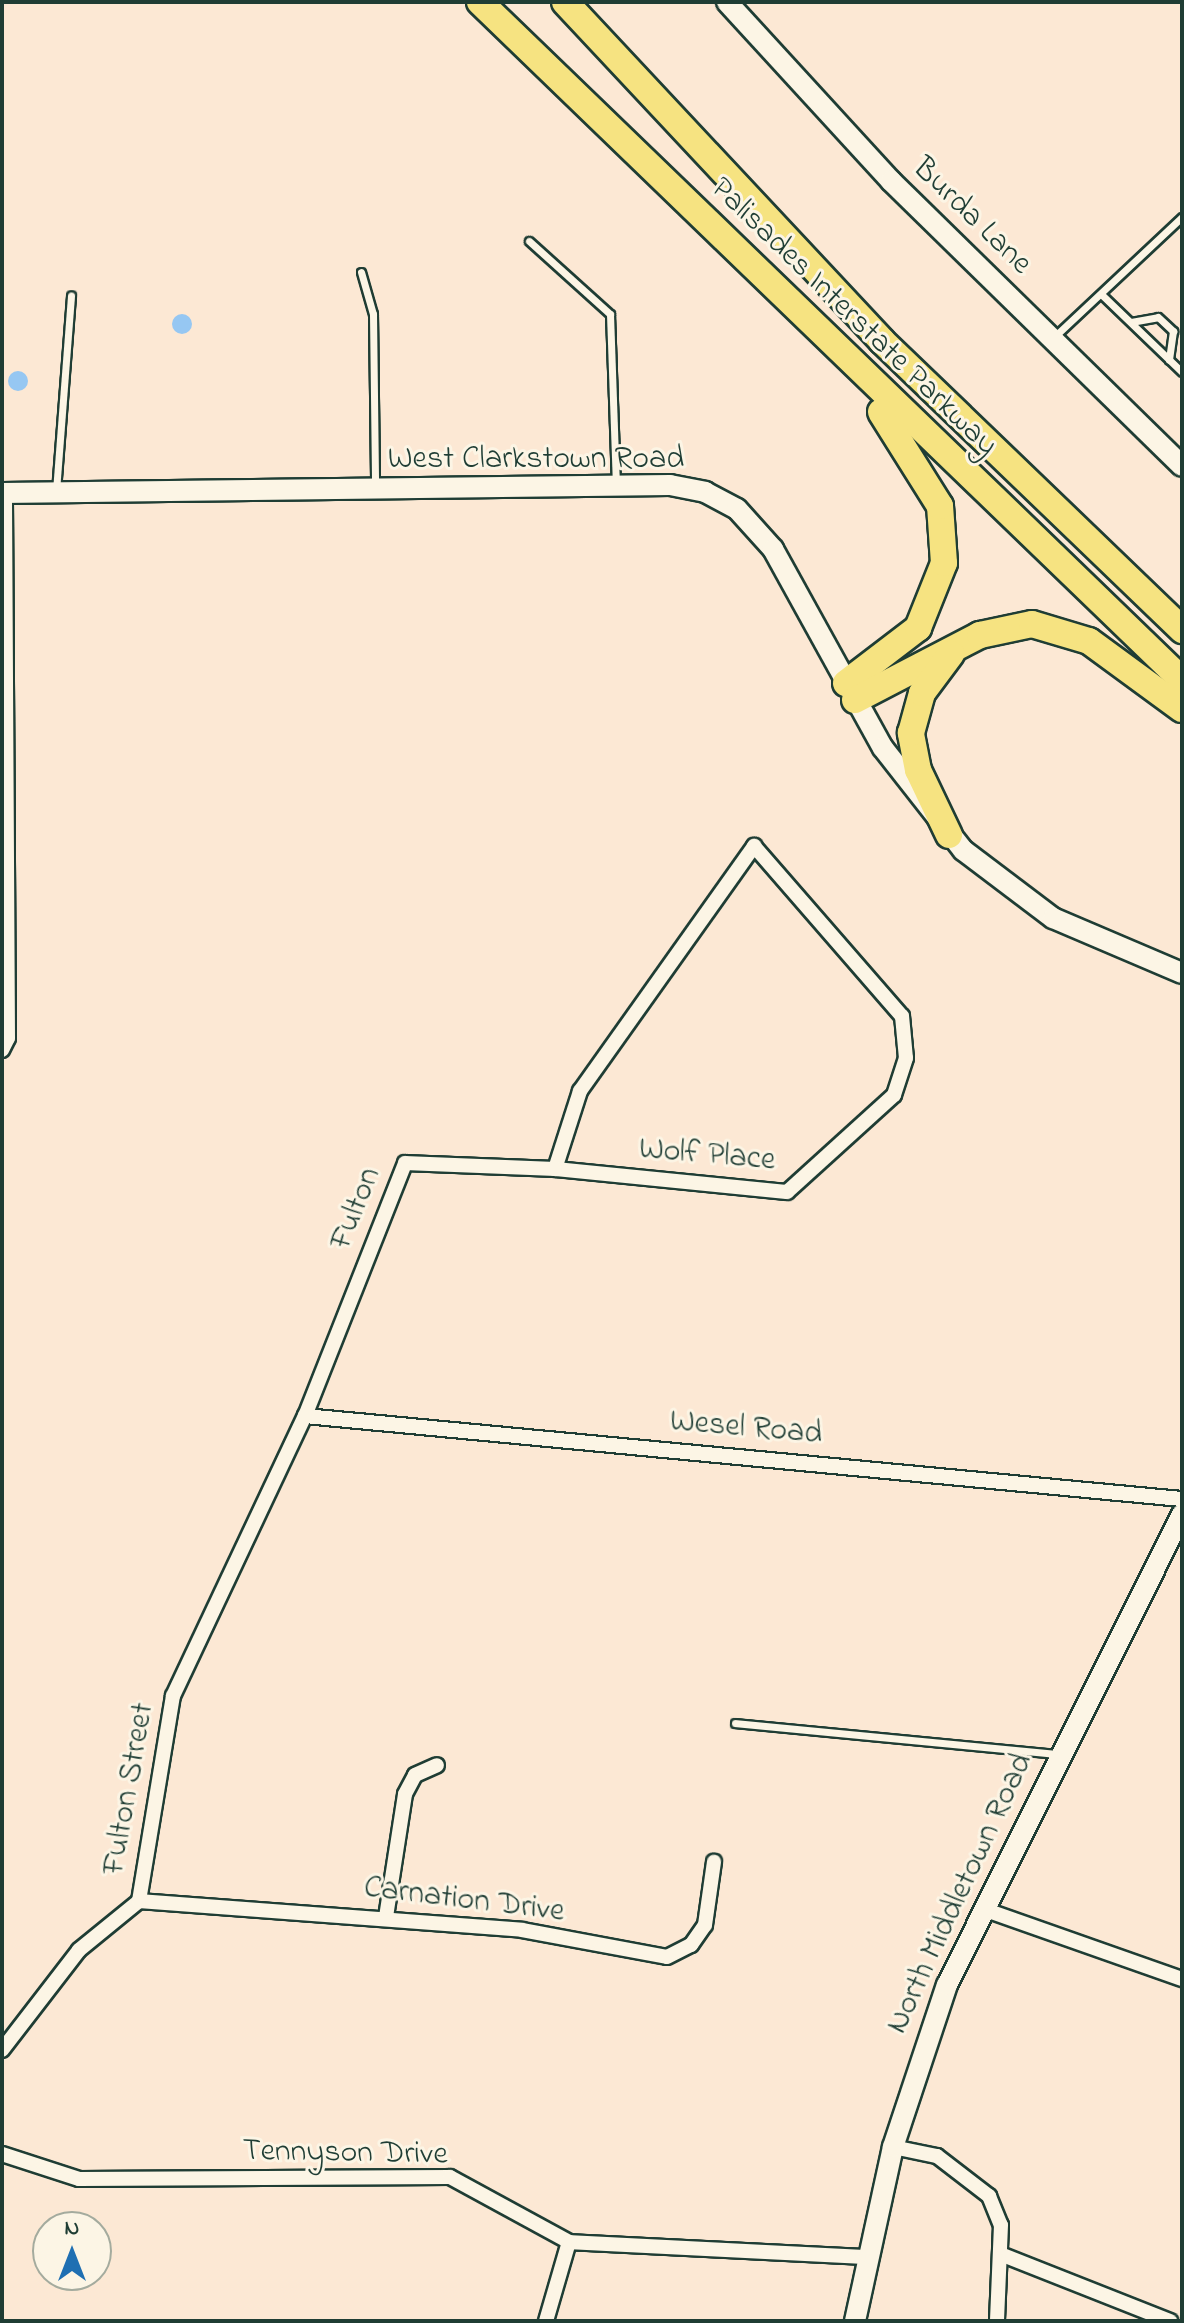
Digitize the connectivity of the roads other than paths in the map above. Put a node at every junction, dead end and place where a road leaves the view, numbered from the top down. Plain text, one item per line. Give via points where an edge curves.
1 (480, 2) edge
2 (565, 2) edge
3 (727, 2) edge
4 (1182, 217) edge
5 (709, 228) junction
6 (529, 241) dead end
7 (361, 272) dead end
8 (1101, 294) junction
9 (71, 296) dead end
10 (1131, 322) junction
11 (1052, 339) junction
12 (1169, 360) junction
13 (1182, 372) edge
14 (1182, 466) edge
15 (616, 486) junction
16 (375, 489) junction
17 (4, 493) edge
18 (56, 493) junction
19 (1182, 630) edge
20 (970, 640) junction
21 (1182, 680) edge
22 (851, 692) junction
23 (1182, 709) edge
24 (949, 835) junction
25 (1130, 955) junction
26 (1182, 958) edge
27 (1182, 973) edge
28 (2, 1050) edge
29 (555, 1169) junction
30 (305, 1416) junction
31 (1182, 1499) edge
32 (1182, 1514) edge
33 (735, 1723) dead end
34 (1059, 1754) junction
35 (437, 1765) dead end
36 (714, 1862) dead end
37 (139, 1901) junction
38 (983, 1909) junction
39 (386, 1917) junction
40 (1182, 1979) edge
41 (2, 2050) edge
42 (893, 2147) junction
43 (2, 2154) edge
44 (569, 2242) junction
45 (1003, 2255) junction
46 (868, 2257) junction
47 (546, 2321) edge
48 (855, 2321) edge
49 (997, 2321) edge
50 (1170, 2321) edge

1 - 5 highway, Palisades Interstate Parkway
2 - 19 highway, Palisades Interstate Parkway via 891,351
3 - 11 street, Burda Lane via 891,181
4 - 8 lane
5 - 21 highway, Palisades Interstate Parkway
5 - 22 highway via 894,426 940,506 944,563 927,615
6 - 15 lane via 610,314
7 - 16 lane via 373,314
8 - 10 lane
8 - 11 lane
9 - 18 lane
10 - 12 lane
10 - 12 lane via 1158,317 1173,331
11 - 14 street, Burda Lane
12 - 13 lane
15 - 16 street, West Clarkstown Road
15 - 22 street, West Clarkstown Road via 695,489 747,518 781,560
16 - 18 street, West Clarkstown Road
17 - 18 street, West Clarkstown Road
17 - 28 street via 8,1038
20 - 22 highway
20 - 23 highway via 1022,624 1066,630
20 - 24 highway via 933,675 911,733 918,770
22 - 24 street, West Clarkstown Road
24 - 25 street, West Clarkstown Road via 1013,892
25 - 26 street
25 - 27 street, West Clarkstown Road
29 - 29 street, Wolf Place via 787,1192 894,1095 906,1058 902,1016 754,846 580,1091
29 - 30 street, Fulton via 405,1163
30 - 31 street, Wesel Road
30 - 37 street, Fulton Street via 173,1696
32 - 34 street, North Middletown Road
33 - 34 lane
34 - 38 street, North Middletown Road
35 - 39 street via 415,1775 405,1794
36 - 39 street, Carnation Drive via 705,1925 691,1945 667,1957 522,1930
37 - 39 street, Carnation Drive
37 - 41 street, Fulton Street via 79,1950
38 - 40 street
38 - 42 street, North Middletown Road via 916,2065
42 - 45 street via 937,2156 970,2175 989,2196
42 - 46 street, North Middletown Road
43 - 44 street, Tennyson Drive via 79,2179 450,2177
44 - 46 street, Tennyson Drive
44 - 47 street
45 - 49 street
45 - 50 street
46 - 48 street, North Middletown Road

